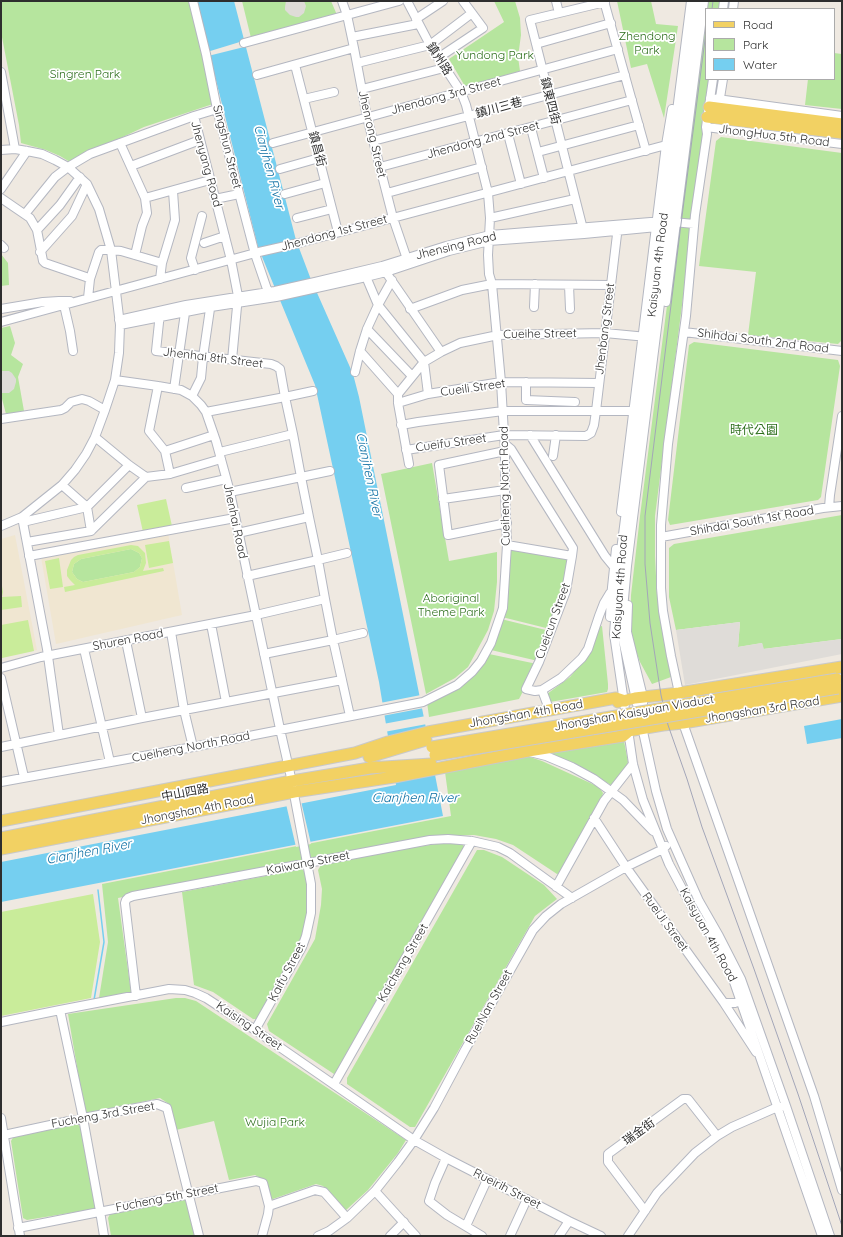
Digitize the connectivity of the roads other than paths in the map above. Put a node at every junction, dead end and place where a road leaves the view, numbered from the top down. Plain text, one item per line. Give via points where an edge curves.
1 (193, 1) edge
2 (342, 1) edge
3 (399, 1) edge
4 (407, 1) edge
5 (443, 1) edge
6 (463, 1) edge
7 (556, 1) edge
8 (686, 1) edge
9 (691, 1) edge
10 (698, 1) edge
11 (704, 1) edge
12 (604, 2) edge
13 (472, 13) junction
14 (559, 13) junction
15 (347, 15) junction
16 (417, 21) junction
17 (611, 23) junction
18 (352, 37) junction
19 (244, 43) dead end
20 (536, 44) junction
21 (430, 45) junction
22 (354, 48) junction
23 (618, 50) junction
24 (438, 58) junction
25 (357, 62) junction
26 (295, 65) junction
27 (444, 68) junction
28 (542, 70) junction
29 (1, 72) edge
30 (257, 75) dead end
31 (625, 75) junction
32 (713, 80) edge
33 (723, 80) edge
34 (362, 88) junction
35 (334, 92) dead end
36 (461, 92) junction
37 (549, 95) junction
38 (304, 99) junction
39 (632, 100) junction
40 (217, 109) junction
41 (712, 115) junction
42 (194, 116) junction
43 (469, 116) junction
44 (842, 116) edge
45 (367, 117) junction
46 (555, 121) junction
47 (842, 124) edge
48 (639, 125) junction
49 (531, 128) junction
50 (312, 132) junction
51 (842, 133) edge
52 (508, 134) junction
53 (200, 140) junction
54 (373, 141) junction
55 (476, 142) junction
56 (120, 143) junction
57 (273, 143) dead end
58 (842, 144) edge
59 (666, 145) junction
60 (562, 146) junction
61 (15, 149) junction
62 (1, 150) edge
63 (27, 151) junction
64 (646, 151) junction
65 (538, 152) junction
66 (319, 158) junction
67 (131, 166) junction
68 (68, 167) junction
69 (380, 167) junction
70 (482, 167) junction
71 (280, 169) dead end
72 (568, 171) junction
73 (80, 177) junction
74 (544, 178) junction
75 (210, 180) junction
76 (326, 183) junction
77 (87, 184) junction
78 (521, 184) junction
79 (1, 189) edge
80 (173, 190) junction
81 (387, 193) junction
82 (488, 193) junction
83 (239, 194) junction
84 (285, 194) dead end
85 (1, 198) edge
86 (145, 198) junction
87 (215, 199) junction
88 (575, 199) junction
89 (332, 209) junction
90 (25, 214) junction
91 (202, 216) dead end
92 (297, 218) dead end
93 (393, 218) junction
94 (490, 218) junction
95 (665, 224) junction
96 (694, 224) junction
97 (618, 228) junction
98 (37, 230) junction
99 (584, 231) junction
100 (338, 232) junction
101 (225, 236) junction
102 (489, 238) junction
103 (204, 243) dead end
104 (111, 250) junction
105 (40, 252) junction
106 (257, 253) junction
107 (135, 255) junction
108 (231, 260) junction
109 (407, 262) junction
110 (162, 263) junction
111 (384, 269) junction
112 (195, 270) junction
113 (365, 274) junction
114 (90, 279) junction
115 (160, 279) junction
116 (392, 280) junction
117 (492, 284) junction
118 (535, 284) junction
119 (569, 285) junction
120 (610, 285) junction
121 (116, 291) junction
122 (273, 293) junction
123 (88, 298) junction
124 (238, 300) junction
125 (77, 302) junction
126 (211, 303) junction
127 (64, 305) junction
128 (378, 305) junction
129 (534, 307) dead end
130 (1, 308) edge
131 (186, 308) junction
132 (410, 308) junction
133 (570, 309) dead end
134 (160, 313) junction
135 (1, 322) edge
136 (119, 323) junction
137 (367, 329) junction
138 (684, 332) junction
139 (605, 333) junction
140 (498, 335) junction
141 (652, 337) junction
142 (73, 351) dead end
143 (360, 351) junction
144 (842, 351) edge
145 (441, 352) junction
146 (179, 354) junction
147 (203, 357) junction
148 (232, 360) junction
149 (424, 362) junction
150 (355, 372) dead end
151 (412, 376) junction
152 (115, 380) junction
153 (501, 382) junction
154 (526, 382) junction
155 (599, 383) junction
156 (158, 386) junction
157 (174, 389) junction
158 (313, 390) dead end
159 (398, 394) junction
160 (428, 394) junction
161 (192, 396) junction
162 (285, 397) junction
163 (575, 402) dead end
164 (398, 403) junction
165 (105, 410) junction
166 (503, 411) junction
167 (596, 411) junction
168 (633, 411) junction
169 (206, 412) junction
170 (842, 416) edge
171 (1, 419) edge
172 (401, 425) junction
173 (591, 433) joint
174 (292, 434) junction
175 (214, 435) junction
176 (530, 435) junction
177 (556, 435) junction
178 (95, 437) junction
179 (505, 443) junction
180 (406, 450) junction
181 (165, 451) junction
182 (221, 456) junction
183 (553, 456) dead end
184 (409, 464) dead end
185 (129, 465) junction
186 (330, 471) dead end
187 (170, 474) junction
188 (146, 477) junction
189 (301, 477) junction
190 (226, 479) junction
191 (62, 485) junction
192 (186, 488) dead end
193 (505, 490) junction
194 (230, 492) junction
195 (443, 499) junction
196 (842, 506) edge
197 (87, 507) junction
198 (829, 508) junction
199 (309, 517) junction
200 (235, 518) junction
201 (22, 520) junction
202 (507, 523) junction
203 (1, 526) edge
204 (91, 531) junction
205 (238, 533) junction
206 (661, 537) junction
207 (27, 542) junction
208 (507, 545) junction
209 (347, 553) dead end
210 (29, 556) junction
211 (572, 556) junction
212 (318, 560) junction
213 (614, 567) junction
214 (247, 576) junction
215 (611, 591) junction
216 (326, 599) junction
217 (256, 616) junction
218 (211, 624) junction
219 (171, 632) junction
220 (363, 633) dead end
221 (333, 640) junction
222 (126, 641) junction
223 (84, 649) junction
224 (264, 654) junction
225 (48, 656) junction
226 (842, 667) edge
227 (1, 668) edge
228 (1, 678) edge
229 (342, 680) junction
230 (840, 685) edge
231 (542, 690) junction
232 (679, 693) junction
233 (272, 694) junction
234 (632, 697) junction
235 (226, 702) junction
236 (549, 709) junction
237 (184, 710) junction
238 (350, 716) junction
239 (142, 718) junction
240 (683, 723) junction
241 (102, 726) junction
242 (280, 729) junction
243 (643, 729) junction
244 (628, 731) junction
245 (59, 735) junction
246 (16, 745) junction
247 (1, 747) edge
248 (193, 747) junction
249 (514, 750) junction
250 (433, 751) junction
251 (528, 751) junction
252 (391, 759) junction
253 (110, 762) junction
254 (634, 764) junction
255 (24, 777) junction
256 (292, 781) junction
257 (1, 782) edge
258 (611, 791) junction
259 (594, 818) junction
260 (1, 821) edge
261 (1, 828) edge
262 (656, 834) junction
263 (1, 838) edge
264 (472, 841) junction
265 (672, 841) junction
266 (1, 849) edge
267 (663, 849) junction
268 (308, 863) junction
269 (626, 867) junction
270 (556, 887) junction
271 (572, 898) junction
272 (136, 996) junction
273 (744, 1000) junction
274 (724, 1003) junction
275 (60, 1010) junction
276 (1, 1022) edge
277 (255, 1030) junction
278 (761, 1058) junction
279 (334, 1084) junction
280 (782, 1107) junction
281 (1, 1118) edge
282 (83, 1118) junction
283 (4, 1135) junction
284 (717, 1136) junction
285 (414, 1140) junction
286 (446, 1158) junction
287 (487, 1180) junction
288 (842, 1189) edge
289 (375, 1191) junction
290 (189, 1194) junction
291 (527, 1200) junction
292 (269, 1206) junction
293 (100, 1211) junction
294 (645, 1211) junction
295 (347, 1218) junction
296 (568, 1221) junction
297 (404, 1222) junction
298 (466, 1226) junction
299 (19, 1232) edge
300 (328, 1234) edge
301 (104, 1236) edge
302 (199, 1236) edge
303 (262, 1236) edge
304 (318, 1236) edge
305 (390, 1236) edge
306 (416, 1236) edge
307 (482, 1236) edge
308 (510, 1236) edge
309 (559, 1236) edge
310 (601, 1236) edge
311 (628, 1236) edge
312 (822, 1236) edge
313 (830, 1236) edge

1 - 40 street, Singshun Street via 207,54
2 - 15 street, Jhenrong Street
3 - 15 street
4 - 16 street, 鎮州路
5 - 16 street
6 - 13 street
7 - 14 street
8 - 59 street, Kaisyuan 4th Road
9 - 95 street, Kaisyuan 4th Road
10 - 95 street, Kaisyuan 4th Road
11 - 95 street, Kaisyuan 4th Road
12 - 14 street, 鎮東四街
12 - 17 street
13 - 21 street
13 - 24 street via 483,28
14 - 20 street, 鎮東四街 via 530,20
15 - 18 street, Jhenrong Street
15 - 19 street
16 - 18 street
16 - 21 street, 鎮州路
17 - 20 street
17 - 23 street
18 - 22 street, Jhenrong Street
20 - 28 street, 鎮東四街
21 - 24 street, 鎮州路
21 - 25 street
22 - 25 street, Jhenrong Street
22 - 26 street
23 - 28 street, Jhendong 3rd Street
23 - 31 street
24 - 27 street, 鎮州路
25 - 34 street, Jhenrong Street
26 - 30 street
26 - 38 street, 鎮昌街
27 - 34 street
27 - 36 street, 鎮州路
28 - 36 street, Jhendong 3rd Street
28 - 37 street, 鎮東四街
29 - 61 street
31 - 37 street, 鎮川三巷
31 - 39 street
32 - 41 street
33 - 41 street
34 - 45 street, Jhenrong Street
35 - 38 street
36 - 43 street, 鎮州路
36 - 45 street, Jhendong 3rd Street
37 - 43 street, 鎮川三巷
37 - 46 street, 鎮東四街
38 - 50 street, 鎮昌街
39 - 46 street, Jhendong 2nd Street
39 - 48 street
40 - 42 street
40 - 83 street, Singshun Street
41 - 44 street
41 - 47 main road, JhongHua 5th Road
41 - 51 main road, JhongHua 5th Road
41 - 58 street, JhongHua 5th Road
41 - 96 street
42 - 53 street, Jhenyang Road
42 - 56 street, Jhenyang Road
43 - 54 street, 鎮川三巷
43 - 55 street, 鎮州路
45 - 50 street, Jhendong 3rd Street
45 - 54 street, Jhenrong Street
46 - 49 street, Jhendong 2nd Street
46 - 60 street, 鎮東四街
48 - 60 street
48 - 64 street
49 - 52 street, Jhendong 2nd Street
49 - 65 street
50 - 57 street, Jhendong 3rd Street
50 - 66 street, 鎮昌街
52 - 55 street, Jhendong 2nd Street
52 - 78 street
53 - 67 street
53 - 75 street, Jhenyang Road
54 - 69 street, Jhenrong Street
55 - 69 street, Jhendong 2nd Street
55 - 70 street, 鎮州路
56 - 67 street
56 - 68 street, Jhenyang Road via 90,154
59 - 64 street, Jhendong 1st Street
59 - 95 street, Kaisyuan 4th Road
60 - 65 street
60 - 72 street, 鎮東四街
61 - 62 street
61 - 63 street
63 - 68 street via 42,154
63 - 79 street
64 - 72 street, Jhendong 1st Street
65 - 74 street
66 - 71 street
66 - 76 street, 鎮昌街
67 - 86 street
68 - 73 street
68 - 90 street, Jhenyang Road via 54,177
69 - 81 street, Jhenrong Street
70 - 81 street
70 - 82 street, 鎮州路
72 - 74 street, Jhendong 1st Street
72 - 88 street, 鎮東四街
73 - 77 street
73 - 98 street via 60,205
74 - 78 street, Jhendong 1st Street
75 - 80 street
75 - 87 street, Jhenyang Road
76 - 84 street
76 - 89 street, 鎮昌街
77 - 104 street via 99,209
77 - 105 street via 72,216
78 - 82 street, Jhendong 1st Street
80 - 86 street
80 - 110 street via 175,220
81 - 93 street, Jhenrong Street
82 - 93 street, Jhendong 1st Street
82 - 94 street, 鎮州路
83 - 87 street
83 - 106 street, Singshun Street
85 - 90 street
86 - 107 street via 147,213
87 - 101 street, Jhenyang Road
88 - 94 street
88 - 99 street, 鎮東四街
89 - 92 street
89 - 100 street, 鎮昌街
90 - 98 street
91 - 112 street via 191,258
93 - 100 street, Jhendong 1st Street
93 - 109 street, Jhenrong Street
94 - 102 street, 鎮州路
95 - 96 street, Jhensing Road
95 - 97 street, Jhensing Road
95 - 141 street, Kaisyuan 4th Road
95 - 141 street, Kaisyuan 4th Road
96 - 138 street
97 - 99 street, Jhensing Road
97 - 120 street, Jhenbang Street
98 - 105 street
99 - 102 street, Jhensing Road
100 - 106 street, Jhendong 1st Street
101 - 103 street
101 - 108 street, Jhenyang Road
102 - 109 street, Jhensing Road via 446,246
102 - 117 street, Cueiheng North Road via 489,274
104 - 107 street
104 - 114 street via 99,252
104 - 121 street
105 - 114 street via 45,263
106 - 108 street, Jhendong 1st Street
106 - 122 street, Singshun Street
107 - 110 street
108 - 112 street, Jhendong 1st Street
108 - 124 street, Jhenyang Road
109 - 111 street, Jhensing Road
110 - 115 street
111 - 113 street, Jhensing Road
111 - 116 street
112 - 115 street, Jhendong 1st Street
113 - 122 street, Jhensing Road
113 - 128 street
114 - 123 street
115 - 121 street, Jhendong 1st Street
116 - 128 street
116 - 132 street
117 - 118 street
117 - 132 street via 462,290
117 - 140 street, Cueiheng North Road
118 - 119 street
118 - 129 street
119 - 120 street
119 - 133 street
120 - 139 street, Jhenbang Street
121 - 123 street, Jhendong 1st Street
121 - 136 street
122 - 124 street
123 - 125 street, Jhendong 1st Street
124 - 126 street
124 - 148 street, Jhenyang Road
125 - 127 street, Jhendong 1st Street
125 - 130 street via 51,301
126 - 131 street
126 - 147 street
127 - 135 street, Jhendong 1st Street
127 - 142 street
128 - 137 street
128 - 149 street
131 - 134 street
131 - 146 street
132 - 145 street
134 - 136 street
134 - 146 street, Jhenhai 8th Street via 156,351
136 - 152 street via 119,353
137 - 143 street
137 - 151 street
138 - 144 street, Shihdai South 2nd Road
138 - 206 street via 668,444
139 - 140 street, Cueihe Street
139 - 141 street, Cueihe Street
139 - 155 street, Jhenbang Street
140 - 145 street, Cueihe Street via 460,343
140 - 153 street, Cueiheng North Road
141 - 168 street, Kaisyuan 4th Road
141 - 234 street, Kaisyuan 4th Road via 642,487 627,632
141 - 234 street, Kaisyuan 4th Road via 621,552 614,634
143 - 150 street
143 - 159 street
145 - 149 street, Cueihe Street
146 - 147 street, Jhenhai 8th Street
146 - 157 street
147 - 148 street, Jhenhai 8th Street
147 - 161 street via 201,378
148 - 162 street, Jhenhai 8th Street via 276,366 280,369
149 - 151 street, Cueihe Street
149 - 160 street
151 - 159 street, Cueihe Street
152 - 156 street, Jhenhai Road
152 - 165 street
153 - 154 street, Cueili Street
153 - 160 street, Cueili Street
153 - 166 street, Cueiheng North Road
154 - 155 street, Cueili Street
154 - 163 street via 526,400
155 - 167 street, Jhenbang Street
156 - 157 street, Jhenhai Road
156 - 181 street via 148,431
157 - 161 street, Jhenhai Road
158 - 162 street
159 - 164 street
160 - 164 street, Cueili Street
161 - 169 street, Jhenhai Road
162 - 169 street
162 - 174 street, Jhenhai 8th Street
164 - 172 street
165 - 171 street via 82,399 71,402 61,410
165 - 178 street
166 - 167 street
166 - 172 street
166 - 179 street, Cueiheng North Road
167 - 168 street
167 - 173 street, Jhenbang Street
168 - 213 street, Kaisyuan 4th Road
169 - 175 street, Jhenhai Road
170 - 198 street
172 - 180 street
173 - 177 street, Cueifu Street via 586,436
174 - 182 street
174 - 189 street, Jhenhai 8th Street
175 - 181 street
175 - 182 street, Jhenhai Road
176 - 177 street, Cueifu Street
176 - 179 street, Cueifu Street
176 - 213 street
177 - 183 street
178 - 185 street
178 - 191 street via 75,470
179 - 180 street, Cueifu Street
179 - 193 street, Cueiheng North Road
179 - 195 street via 439,465
179 - 211 street via 574,548
180 - 184 street
181 - 187 street
182 - 187 street
182 - 190 street, Jhenhai Road
185 - 188 street
185 - 197 street
186 - 189 street
187 - 188 street
188 - 204 street
189 - 194 street
189 - 199 street, Jhenhai 8th Street
190 - 192 street
190 - 194 street, Jhenhai Road
191 - 197 street
191 - 201 street
193 - 195 street
193 - 202 street, Cueiheng North Road
194 - 200 street, Jhenhai Road
195 - 202 street via 448,535
196 - 198 street, Shihdai South 1st Road
197 - 201 street
197 - 204 street
198 - 206 street, Shihdai South 1st Road
199 - 205 street
199 - 212 street, Jhenhai 8th Street
200 - 205 street, Jhenhai Road
200 - 210 street
201 - 203 street
201 - 207 street
202 - 208 street, Cueiheng North Road
204 - 207 street
205 - 214 street, Jhenhai Road
206 - 232 street via 663,611
207 - 210 street
208 - 211 street
208 - 238 street, Cueiheng North Road via 503,608 491,643 472,672 457,685 424,702
209 - 212 street
210 - 225 street
211 - 231 street, Cueicun Street via 566,591 526,689
212 - 214 street
212 - 216 street, Jhenhai 8th Street
213 - 215 street, Kaisyuan 4th Road
214 - 217 street, Jhenhai Road
215 - 231 street, Jhongshan 4th Road via 582,658 561,678
215 - 234 street, Kaisyuan 4th Road via 610,634 618,687
216 - 217 street, Shuren Road
216 - 221 street, Jhenhai 8th Street
217 - 218 street, Shuren Road
217 - 224 street, Jhenhai Road
218 - 219 street, Shuren Road
218 - 235 street
219 - 222 street, Shuren Road
219 - 237 street
220 - 221 street
221 - 224 street
221 - 229 street, Jhenhai 8th Street
222 - 223 street, Shuren Road
222 - 239 street
223 - 225 street, Shuren Road
223 - 241 street
224 - 233 street, Jhenhai Road
225 - 227 street, Shuren Road
225 - 245 street
226 - 232 main road
228 - 246 street
229 - 233 street
229 - 238 street, Jhenhai 8th Street
230 - 240 main road, Jhongshan 3rd Road
230 - 250 main road, Jhongshan Kaisyuan Viaduct, bridge
231 - 236 street
232 - 234 main road, Jhongshan 4th Road
232 - 240 street
233 - 235 street
233 - 242 street, Jhenhai Road
234 - 236 main road, Jhongshan 4th Road
234 - 243 street, Kaisyuan 4th Road
234 - 244 street, Kaisyuan 4th Road
234 - 250 main road, Jhongshan 4th Road
235 - 237 street
236 - 250 main road, Jhongshan 4th Road
237 - 239 street
237 - 248 street
238 - 242 street, Cueiheng North Road
239 - 241 street
240 - 243 main road
240 - 288 street via 814,1096
241 - 245 street
241 - 253 street
242 - 248 street, Cueiheng North Road
242 - 256 street, Jhenhai Road
243 - 244 main road
243 - 265 street, Kaisyuan 4th Road via 656,791
244 - 249 main road
244 - 251 main road via 623,736
244 - 254 street, Kaisyuan 4th Road
245 - 246 street
246 - 247 street
246 - 255 street
248 - 253 street, Cueiheng North Road
249 - 250 main road
249 - 251 street
250 - 251 main road
250 - 252 main road
250 - 252 main road
251 - 258 street via 572,767
252 - 256 main road, Jhongshan 4th Road
252 - 256 main road, 中山四路
252 - 256 main road, Jhongshan 4th Road via 355,753
253 - 255 street, Cueiheng North Road
254 - 258 street
254 - 262 street, Kaisyuan 4th Road via 643,800
255 - 257 street, Cueiheng North Road
256 - 260 main road, Jhongshan 4th Road
256 - 261 main road, 中山四路
256 - 263 main road, 中山四路
256 - 266 main road, Jhongshan 4th Road
256 - 268 street, Kaifu Street
258 - 259 street
258 - 262 street
259 - 269 street, RueiJi Street
259 - 270 street
262 - 267 street, Kaisyuan 4th Road
264 - 268 street, Kaiwang Street via 430,840
264 - 270 street, Kaiwang Street via 498,847 510,853
264 - 279 street, Kaicheng Street
265 - 267 street, RueiNan Street
265 - 273 street, Kaisyuan 4th Road via 699,901 741,979
267 - 269 street, RueiNan Street
267 - 273 street, Kaisyuan 4th Road
268 - 272 street, Kaiwang Street via 128,898 125,903
268 - 277 street, Kaifu Street via 312,900 306,936 296,960
269 - 271 street, RueiNan Street
269 - 274 street, RueiJi Street
270 - 271 street, Kaiwang Street
271 - 285 street, RueiNan Street via 551,912 534,930
272 - 275 street, Kaising Street
272 - 277 street, Kaising Street via 168,989 185,990 206,998
273 - 274 street
273 - 278 street, Kaisyuan 4th Road
273 - 280 street, Kaisyuan 4th Road
274 - 278 street
275 - 276 street, Kaising Street
275 - 282 street
277 - 279 street, Kaising Street
278 - 280 street, Kaisyuan 4th Road
279 - 285 street, Kaising Street
280 - 284 street via 732,1127
280 - 312 street, Kaisyuan 4th Road
280 - 313 street, Kaisyuan 4th Road
281 - 283 street
282 - 283 street, Fucheng 3rd Street
282 - 290 street, Fucheng 3rd Street via 157,1104 168,1108
282 - 293 street
283 - 299 street
284 - 294 street via 695,1153
284 - 294 street, 瑞金街 via 688,1099 683,1099 608,1154 608,1162
285 - 286 street, Rueirih Street
285 - 289 street, RueiNan Street
286 - 287 street, Rueirih Street
286 - 298 street via 429,1201
287 - 291 street, Rueirih Street
287 - 298 street
289 - 295 street, RueiNan Street
289 - 297 street
290 - 292 street, Fucheng 5th Street via 256,1181 263,1183
290 - 293 street, Fucheng 5th Street
290 - 302 street, Fucheng 3rd Street
291 - 296 street, Rueirih Street
291 - 308 street
292 - 295 street via 315,1190 324,1192
292 - 303 street, Fucheng 5th Street
293 - 299 street, Fucheng 5th Street
293 - 301 street
294 - 311 street
295 - 300 street, RueiNan Street
296 - 309 street
296 - 310 street, Rueirih Street
297 - 305 street
297 - 306 street
298 - 307 street
300 - 304 street, RueiNan Street

